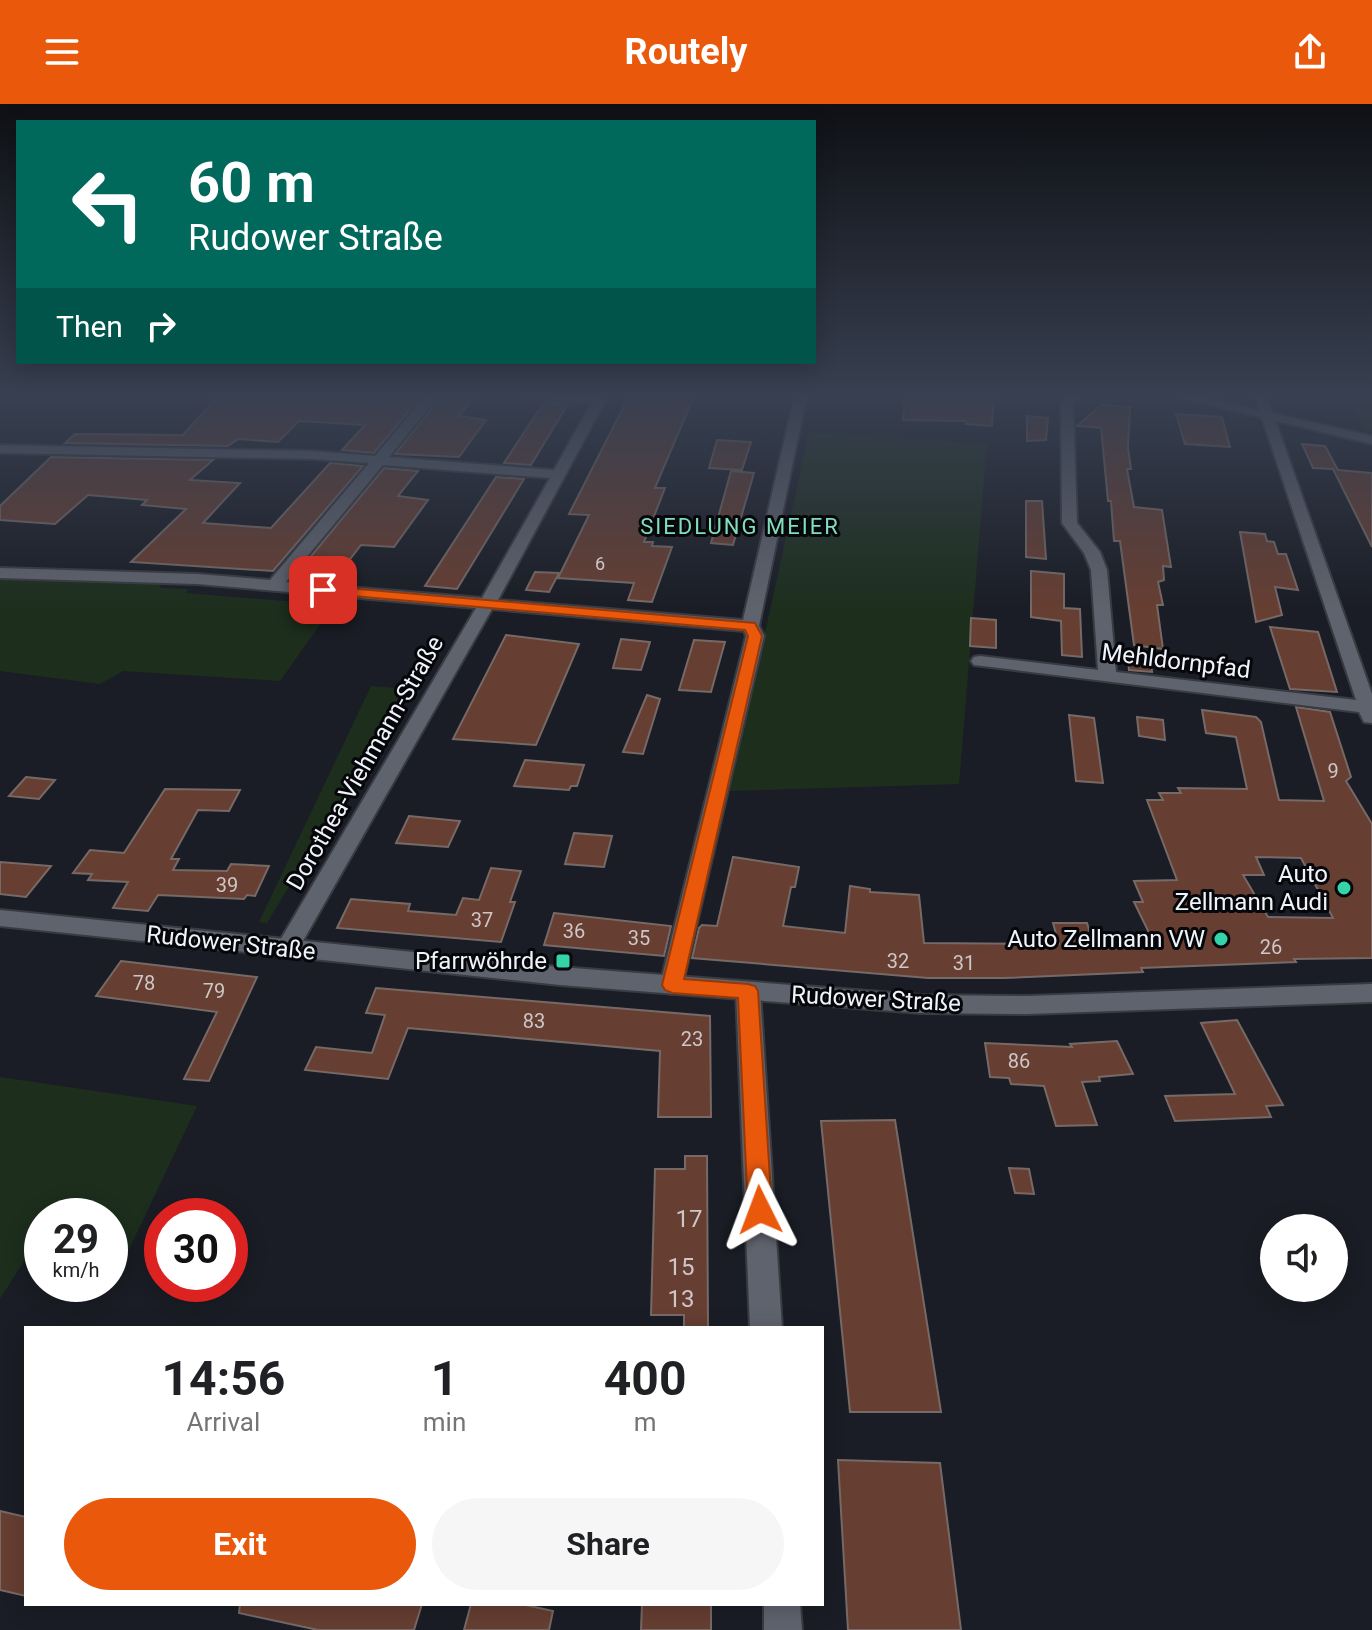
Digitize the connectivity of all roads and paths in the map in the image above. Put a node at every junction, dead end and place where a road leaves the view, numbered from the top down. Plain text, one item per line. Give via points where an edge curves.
1 (376, 465) edge
2 (446, 465) edge
3 (563, 465) edge
4 (785, 465) edge
5 (1069, 465) edge
6 (1285, 465) edge
7 (558, 474) junction
8 (0, 573) edge
9 (275, 585) junction
10 (486, 605) junction
11 (750, 626) junction
12 (980, 661) dead end
13 (1107, 676) junction
14 (1369, 714) edge
15 (0, 918) edge
16 (287, 949) junction
17 (672, 985) junction
18 (748, 991) junction
19 (1372, 993) edge
20 (766, 1326) edge
21 (782, 1606) edge
22 (783, 1630) edge

1 - 9 street
2 - 7 street
3 - 7 street, Dorothea-Viehmann-Straße
4 - 11 street
5 - 13 street via 1070,523 1099,570
6 - 14 street
7 - 10 street, Dorothea-Viehmann-Straße
8 - 9 street
9 - 10 street
10 - 11 street
10 - 16 street, Dorothea-Viehmann-Straße
11 - 17 street via 755,636
12 - 13 street, Mehldornpfad
13 - 14 street, Mehldornpfad
15 - 16 street, Rudower Straße
16 - 17 street, Rudower Straße
17 - 18 street, Rudower Straße
18 - 19 street, Rudower Straße via 1013,1005
18 - 20 street
21 - 22 street

